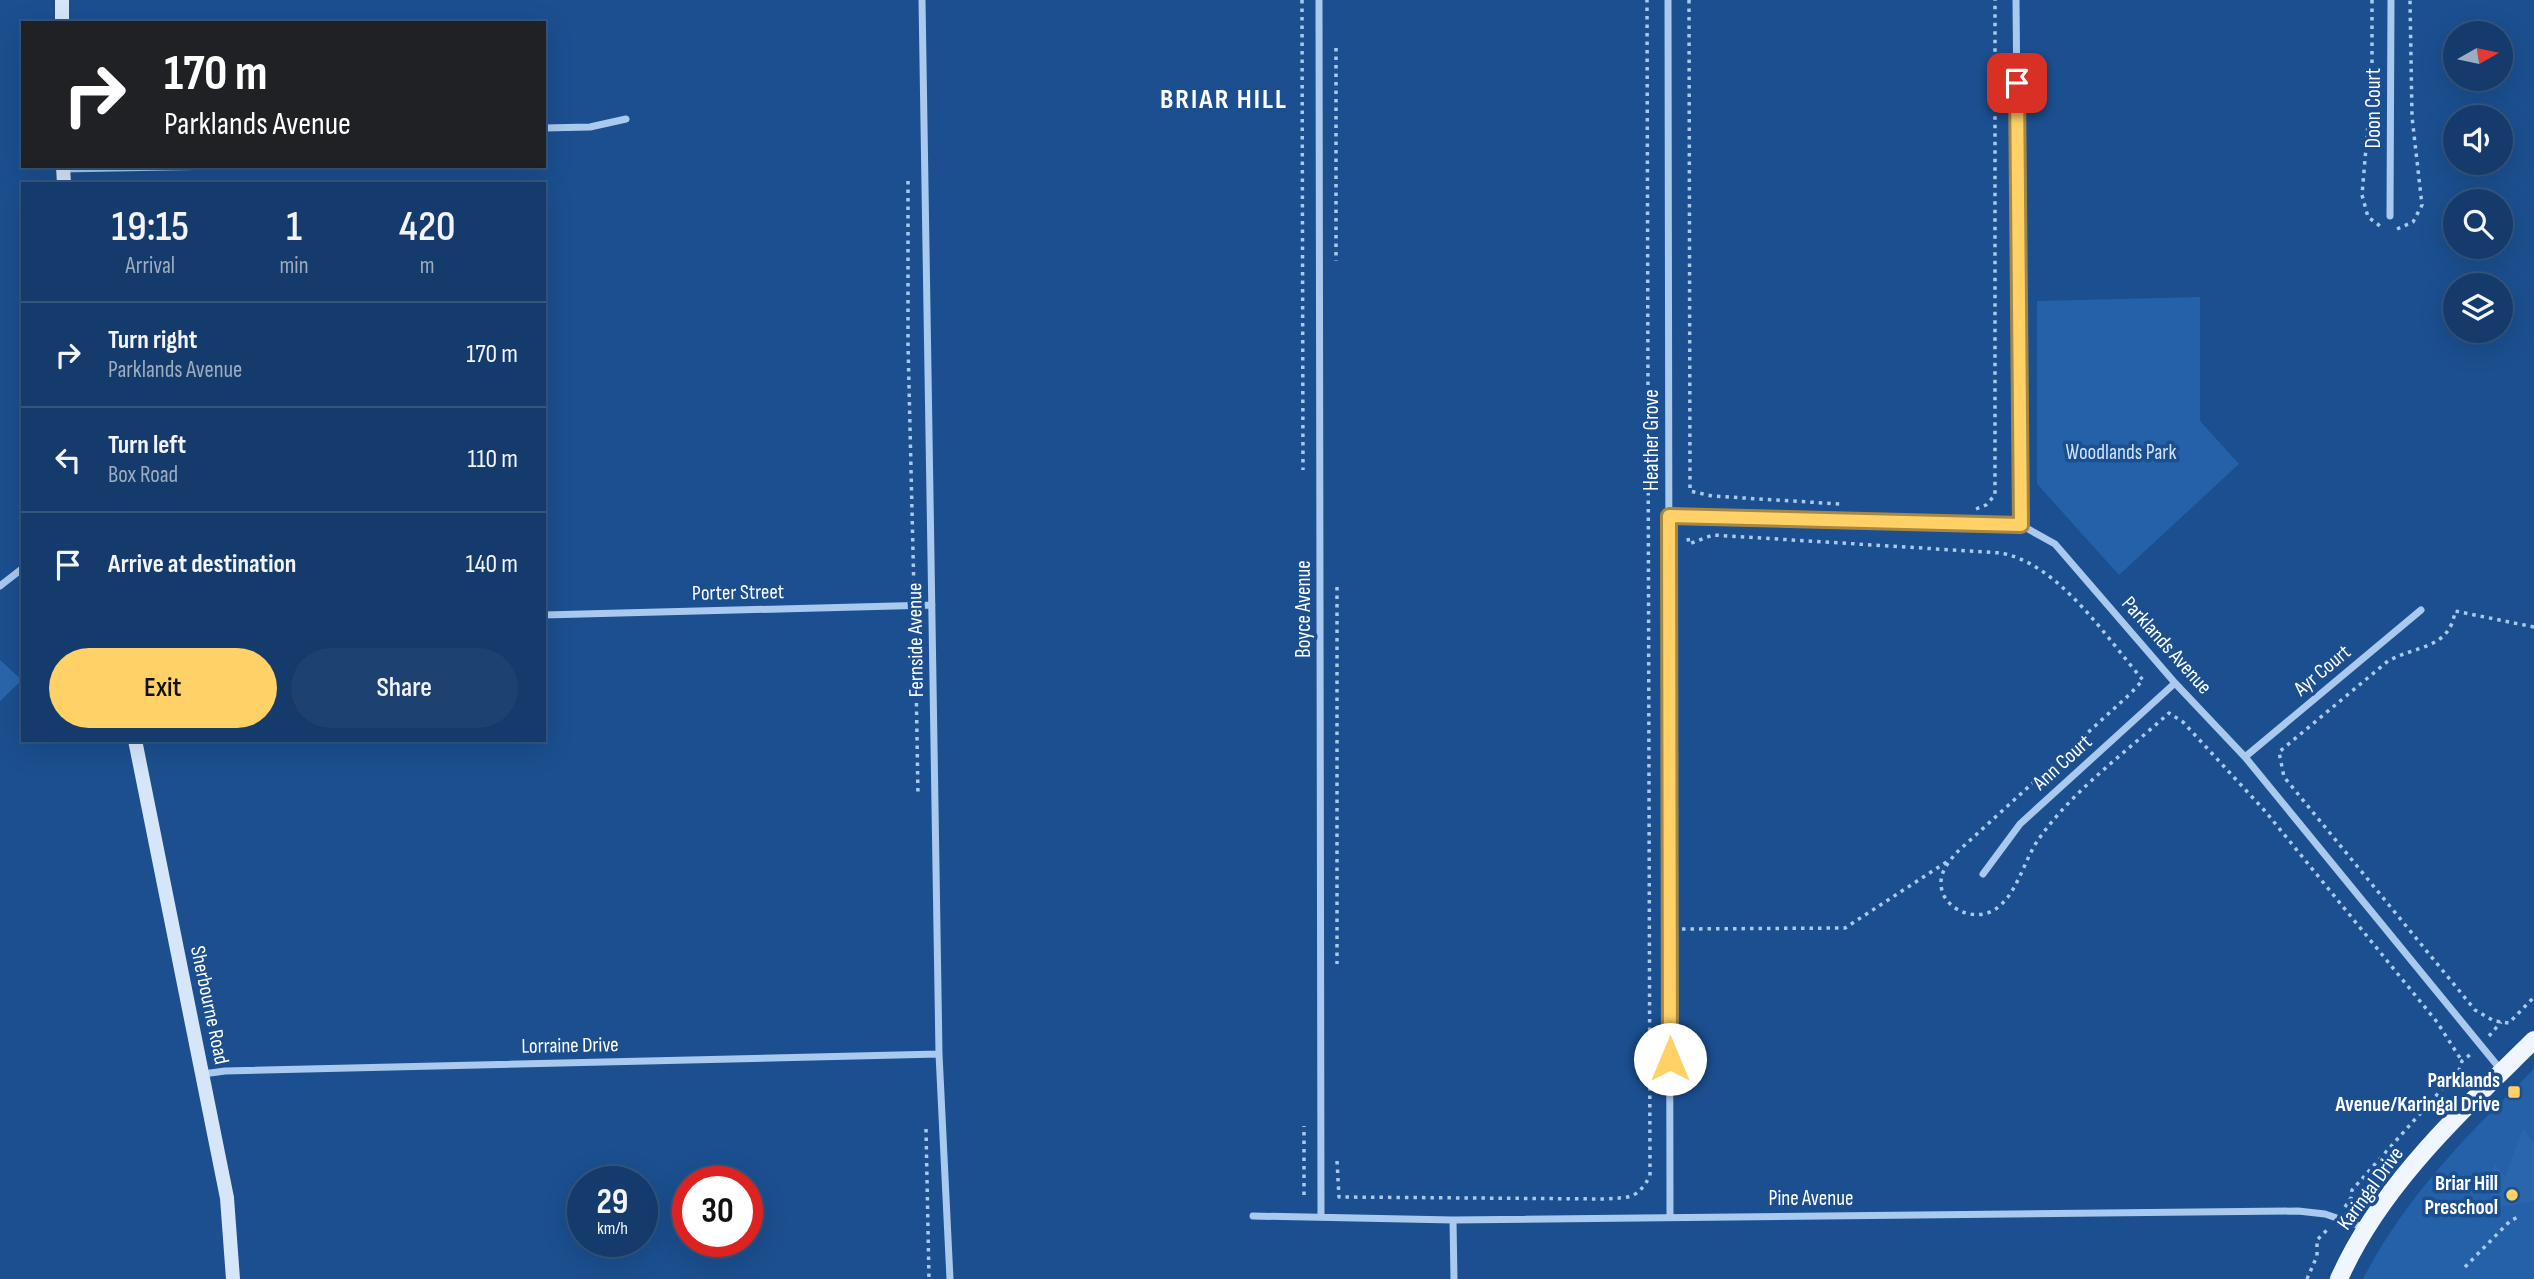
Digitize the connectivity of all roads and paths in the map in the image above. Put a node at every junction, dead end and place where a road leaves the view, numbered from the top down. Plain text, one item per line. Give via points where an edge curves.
1 (62, 0) edge
2 (922, 0) edge
3 (1319, 0) edge
4 (1647, 0) edge
5 (1668, 0) edge
6 (1689, 0) edge
7 (1995, 0) edge
8 (2016, 0) edge
9 (2390, 0) edge
10 (62, 21) edge
11 (1336, 41) dead end
12 (626, 119) dead end
13 (546, 128) edge
14 (175, 168) edge
15 (63, 173) edge
16 (2390, 216) dead end
17 (1336, 272) dead end
18 (1851, 505) dead end
19 (1970, 512) dead end
20 (1669, 516) junction
21 (2021, 525) junction
22 (21, 570) edge
23 (0, 586) edge
24 (1336, 587) dead end
25 (932, 605) junction
26 (2421, 610) dead end
27 (546, 615) edge
28 (2534, 627) edge
29 (2175, 683) junction
30 (135, 742) edge
31 (2245, 757) junction
32 (1953, 858) dead end
33 (1983, 874) dead end
34 (1670, 929) junction
35 (1337, 964) dead end
36 (2534, 996) edge
37 (2501, 1022) junction
38 (2534, 1040) edge
39 (2481, 1045) junction
40 (939, 1054) junction
41 (2502, 1071) junction
42 (203, 1074) junction
43 (1337, 1158) dead end
44 (1253, 1216) dead end
45 (2520, 1216) dead end
46 (1321, 1217) junction
47 (1670, 1217) junction
48 (2337, 1218) junction
49 (1453, 1220) junction
50 (2367, 1228) junction
51 (2465, 1266) dead end
52 (233, 1279) edge
53 (950, 1279) edge
54 (1454, 1279) edge
55 (2307, 1279) edge
56 (2339, 1279) edge

1 - 10 main road
2 - 25 street, Fernside Avenue
3 - 46 street, Boyce Avenue
4 - 43 path via 1650,1176 1641,1192 1627,1198 1339,1197
5 - 20 street, Heather Grove
6 - 18 path via 1689,492
7 - 19 path via 1995,495
8 - 21 street
9 - 16 street, Doon Court
11 - 17 path
12 - 13 street via 590,127
14 - 15 street
20 - 21 street, Parklands Avenue
20 - 34 street, Heather Grove
21 - 29 street, Parklands Avenue via 2055,544
22 - 23 street
24 - 35 path
25 - 27 street, Porter Street
25 - 40 street, Fernside Avenue
26 - 31 street, Ayr Court
28 - 37 path via 2455,611 2446,635 2388,661 2279,752 2284,777 2446,977 2474,1010
29 - 31 street, Parklands Avenue
29 - 33 street, Ann Court via 2020,824
30 - 42 main road, Sherbourne Road
31 - 39 street, Parklands Avenue
32 - 34 path via 1845,928
34 - 47 street, Heather Grove
36 - 37 path via 2509,1023
37 - 39 path
38 - 41 main road, Karingal Drive
39 - 41 street, Parklands Avenue
39 - 48 path via 2462,1061 2459,1070 2352,1190
40 - 42 street, Lorraine Drive
40 - 53 street, Fernside Avenue
41 - 50 main road, Karingal Drive via 2421,1156
42 - 52 main road, Sherbourne Road via 227,1198
44 - 46 street, Pine Avenue
45 - 51 path
46 - 49 street, Pine Avenue
47 - 48 street, Pine Avenue via 2298,1212
47 - 49 street, Pine Avenue
48 - 50 street, Pine Avenue
48 - 55 path via 2316,1240 2318,1256
49 - 54 street
50 - 56 main road, Karingal Drive

